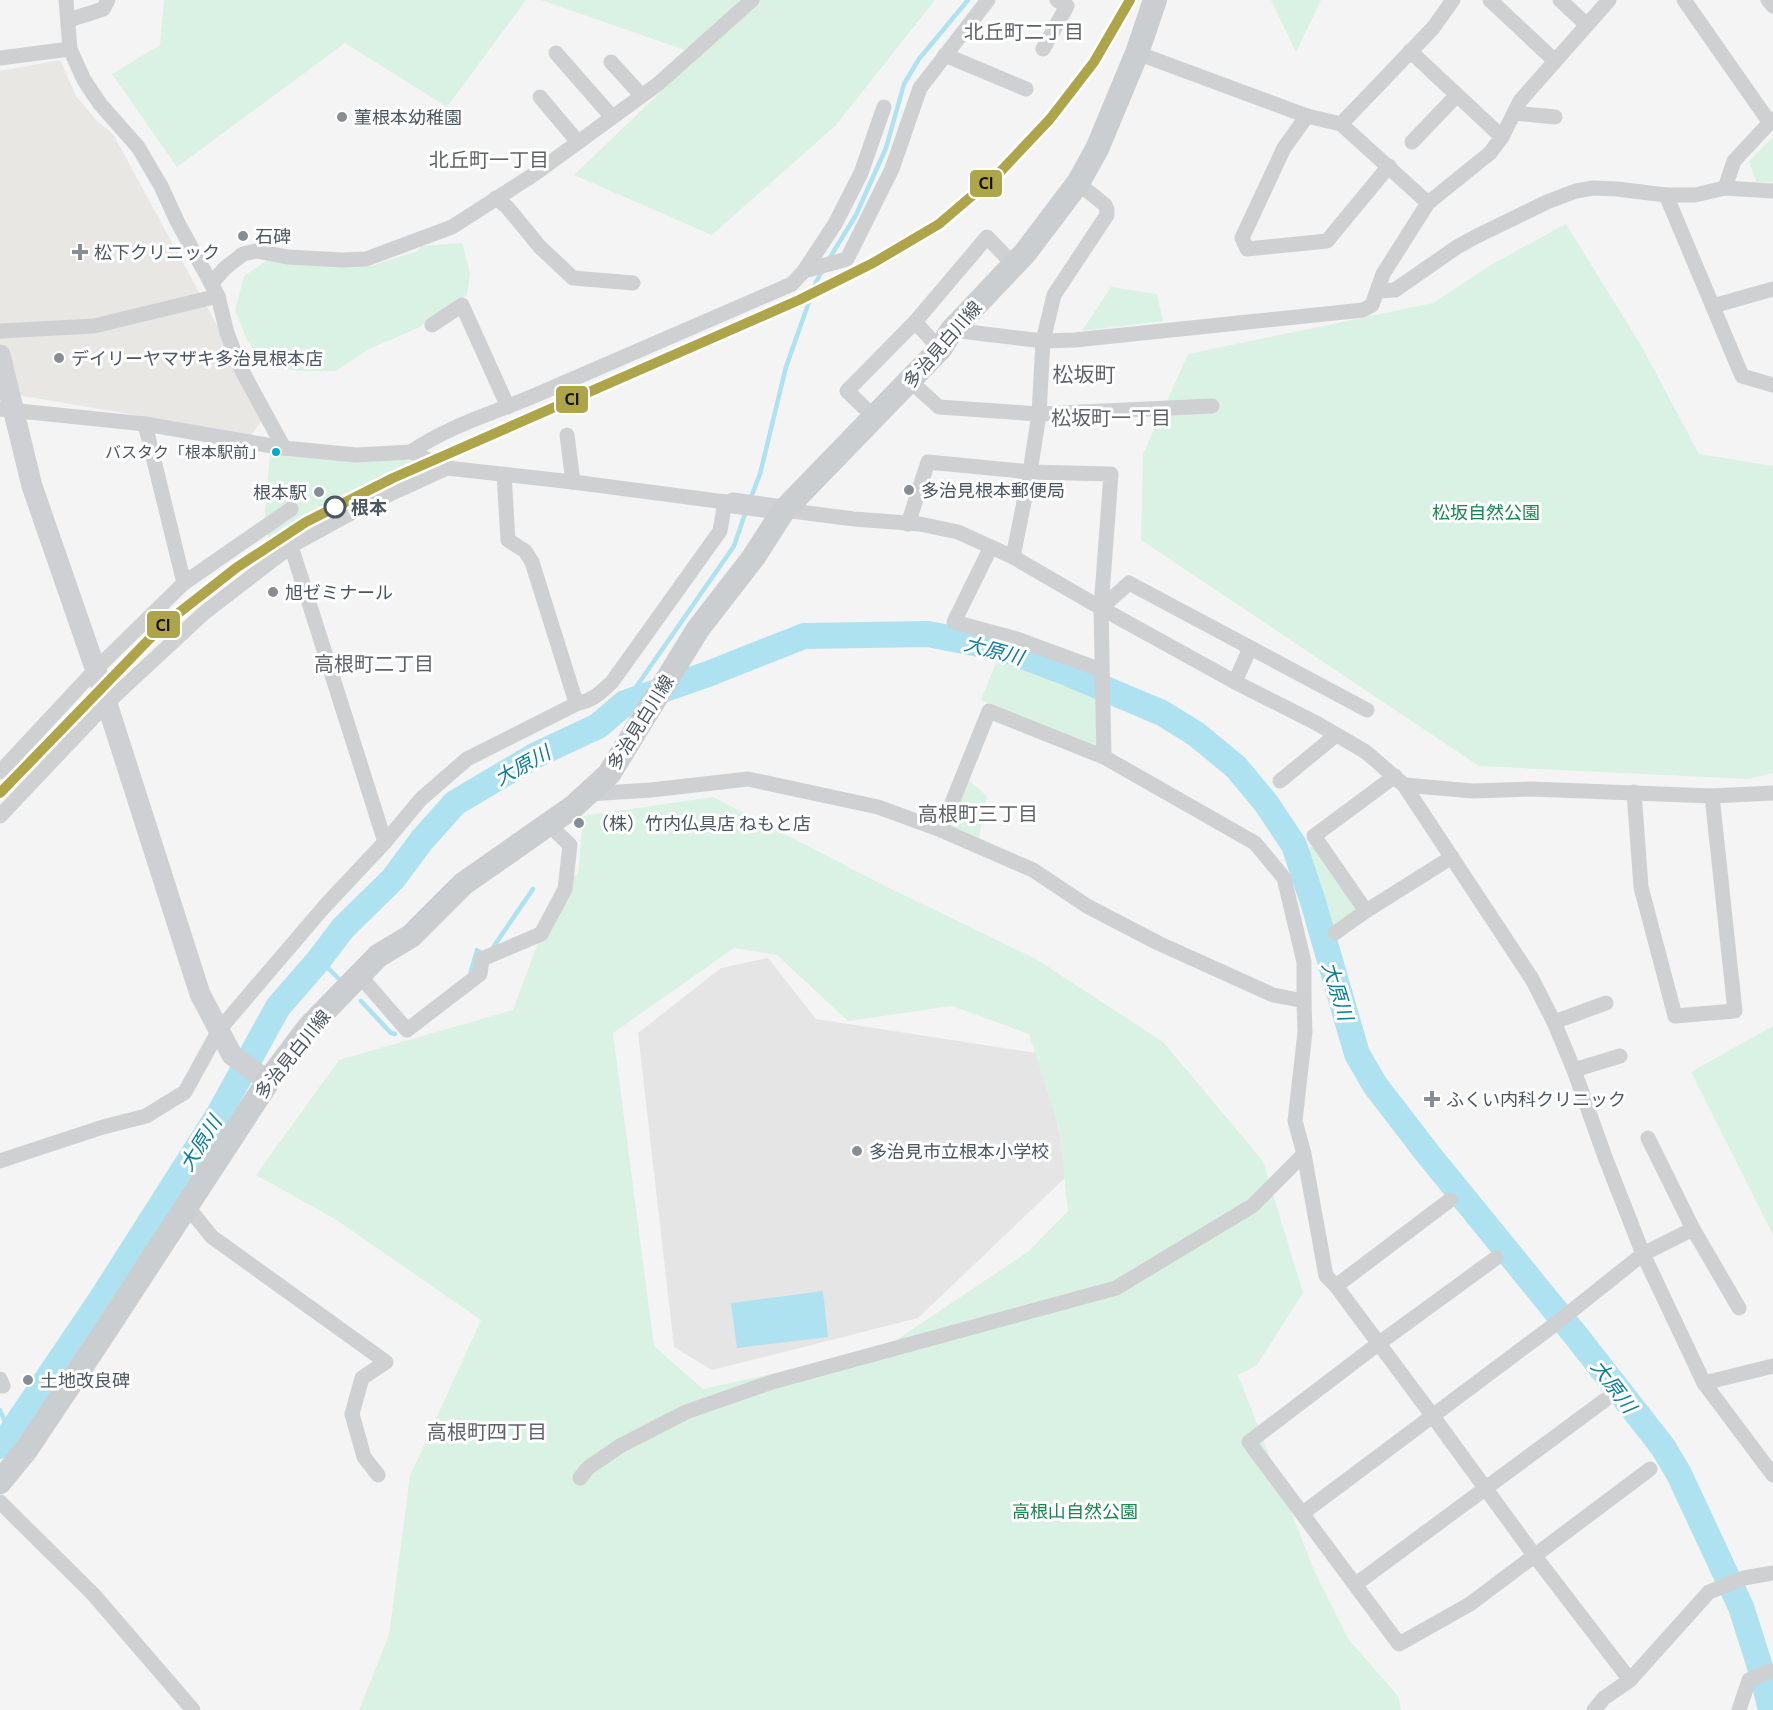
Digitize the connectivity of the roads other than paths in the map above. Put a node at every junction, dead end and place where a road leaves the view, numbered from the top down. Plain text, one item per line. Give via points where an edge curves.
1 (66, 0) edge
2 (108, 0) edge
3 (752, 0) edge
4 (988, 0) edge
5 (1057, 0) edge
6 (1155, 0) edge
7 (1453, 0) edge
8 (1490, 0) edge
9 (1560, 0) edge
10 (1609, 0) edge
11 (1684, 0) edge
12 (1768, 0) edge
13 (1773, 6) edge
14 (69, 20) junction
15 (1587, 25) junction
16 (70, 49) junction
17 (1043, 49) dead end
18 (1410, 51) junction
19 (555, 53) dead end
20 (1137, 53) junction
21 (945, 55) junction
22 (0, 58) edge
23 (1555, 61) junction
24 (611, 62) dead end
25 (1026, 89) dead end
26 (641, 95) junction
27 (1457, 95) junction
28 (540, 97) dead end
29 (884, 107) dead end
30 (1514, 113) junction
31 (1307, 116) junction
32 (612, 117) junction
33 (1555, 117) dead end
34 (1772, 121) edge
35 (1341, 124) junction
36 (1502, 137) junction
37 (578, 142) junction
38 (1412, 142) dead end
39 (1389, 166) junction
40 (1078, 183) junction
41 (1725, 188) junction
42 (1773, 191) edge
43 (1666, 195) junction
44 (496, 198) junction
45 (1428, 203) junction
46 (1014, 265) junction
47 (804, 271) junction
48 (633, 283) dead end
49 (1773, 289) edge
50 (214, 290) junction
51 (1377, 291) junction
52 (1713, 306) junction
53 (915, 322) junction
54 (432, 325) dead end
55 (0, 332) edge
56 (946, 340) junction
57 (1043, 341) junction
58 (0, 355) edge
59 (910, 381) junction
60 (1773, 385) edge
61 (1212, 406) dead end
62 (508, 407) junction
63 (6, 410) edge
64 (1039, 414) junction
65 (875, 418) junction
66 (145, 424) junction
67 (567, 435) dead end
68 (284, 448) junction
69 (411, 452) junction
70 (447, 468) junction
71 (1030, 472) junction
72 (504, 474) junction
73 (573, 482) junction
74 (729, 503) junction
75 (291, 509) dead end
76 (784, 510) junction
77 (908, 524) junction
78 (291, 546) junction
79 (991, 547) junction
80 (1013, 557) junction
81 (184, 583) junction
82 (1101, 608) junction
83 (1250, 648) junction
84 (95, 670) junction
85 (1101, 670) junction
86 (1235, 682) junction
87 (107, 703) junction
88 (578, 703) junction
89 (1367, 710) dead end
90 (1336, 735) junction
91 (1104, 757) junction
92 (0, 772) edge
93 (1400, 780) junction
94 (1280, 781) dead end
95 (1634, 792) junction
96 (1773, 793) edge
97 (588, 794) junction
98 (1712, 796) junction
99 (0, 816) edge
100 (548, 824) junction
101 (941, 830) junction
102 (385, 842) junction
103 (1452, 857) junction
104 (1366, 911) junction
105 (1335, 933) dead end
106 (360, 976) junction
107 (1304, 1001) junction
108 (1606, 1004) dead end
109 (1554, 1022) junction
110 (219, 1030) junction
111 (1620, 1056) dead end
112 (1574, 1070) junction
113 (262, 1076) junction
114 (1648, 1138) dead end
115 (1304, 1154) junction
116 (0, 1161) edge
117 (1450, 1200) dead end
118 (186, 1205) junction
119 (1693, 1229) junction
120 (1643, 1254) junction
121 (1496, 1258) dead end
122 (1336, 1286) junction
123 (1739, 1308) dead end
124 (1378, 1344) junction
125 (1773, 1366) edge
126 (1704, 1383) junction
127 (1605, 1400) dead end
128 (1432, 1414) junction
129 (1650, 1469) dead end
130 (378, 1475) dead end
131 (1773, 1475) edge
132 (580, 1478) dead end
133 (0, 1482) edge
134 (1485, 1489) junction
135 (0, 1502) edge
136 (1302, 1513) junction
137 (1534, 1555) junction
138 (1773, 1573) edge
139 (1356, 1584) junction
140 (1773, 1672) edge
141 (1630, 1680) junction
142 (194, 1710) edge
143 (1594, 1710) edge
144 (1739, 1710) edge

1 - 14 street
2 - 14 street via 103,9
3 - 26 street
4 - 21 street
5 - 17 street via 1066,6
6 - 20 main road, 多治見白川線
7 - 18 street
8 - 23 street
9 - 15 street
10 - 15 street
11 - 34 street
12 - 13 street
14 - 16 street
15 - 23 street
16 - 22 street
16 - 50 street via 91,92 144,157
18 - 27 street
18 - 35 street
19 - 32 street
20 - 31 street
20 - 40 main road, 多治見白川線
21 - 25 street
21 - 47 street via 920,88 892,169 847,259
23 - 30 street
24 - 26 street
26 - 32 street
27 - 36 street
27 - 38 street
28 - 37 street
29 - 47 street via 861,173 835,224
30 - 33 street
30 - 36 street
31 - 35 street
31 - 39 street via 1284,148 1242,238 1247,249 1327,241
32 - 37 street
34 - 41 street via 1734,161
35 - 39 street
36 - 45 street via 1490,153
37 - 44 street
39 - 45 street
40 - 46 main road, 多治見白川線
40 - 57 street via 1105,205 1107,215 1054,295
41 - 42 street
41 - 43 street via 1695,195
43 - 51 street via 1617,189 1576,191 1475,237 1395,290
43 - 52 street
44 - 48 street via 573,278
44 - 50 street via 452,227 366,260 288,257 256,250 243,254 225,268
45 - 51 street via 1383,274
46 - 53 street via 987,237
46 - 56 main road, 多治見白川線
47 - 62 street via 792,284
49 - 52 street
50 - 55 street via 94,326
50 - 68 street via 241,369
51 - 57 street via 1372,305 1363,310
52 - 60 street via 1742,376
53 - 56 street
53 - 65 street via 847,391
54 - 62 street via 462,305
56 - 57 street
56 - 59 main road, 多治見白川線
57 - 64 street
58 - 63 street
59 - 64 street via 939,407
59 - 65 main road, 多治見白川線
61 - 64 street
62 - 69 street via 426,441
63 - 66 street
63 - 84 street
64 - 71 street
65 - 76 main road, 多治見白川線
66 - 68 street
66 - 81 street
67 - 73 street
68 - 69 street via 356,455
69 - 70 street
70 - 72 street
70 - 78 street via 364,506
71 - 77 street via 928,462
71 - 80 street
71 - 82 street via 1111,474
72 - 73 street
72 - 88 street via 508,540 525,550 532,562
73 - 74 street
74 - 76 street
74 - 88 street via 720,531 612,682 596,697
75 - 81 street
76 - 77 street
76 - 97 main road, 多治見白川線 via 698,629 609,774
77 - 79 street via 958,532
78 - 87 street via 204,613
78 - 102 street
79 - 80 street
79 - 85 street via 954,622 1017,639
80 - 82 street
81 - 84 street
82 - 83 street via 1129,583
82 - 85 street
82 - 86 street
83 - 86 street
83 - 89 street
84 - 87 street
84 - 92 street
85 - 91 street
86 - 90 street
87 - 99 street
87 - 110 street via 200,994
88 - 102 street via 467,759 421,799
90 - 93 street
90 - 94 street
91 - 101 street via 989,711
91 - 107 street via 1255,843 1263,852 1284,878 1302,952
93 - 95 street via 1473,791
93 - 103 street
93 - 104 street via 1314,836
95 - 98 street
95 - 98 street via 1641,887 1675,1016 1735,1011
96 - 98 street
97 - 100 main road, 多治見白川線
97 - 101 street via 748,779 858,802
100 - 106 main road, 多治見白川線 via 463,884 411,936 378,956
100 - 106 street via 570,845 565,889 541,934 482,959 480,974 408,1030
101 - 107 street via 1033,870 1087,906 1158,943 1273,995
102 - 110 street
103 - 104 street
103 - 109 street via 1532,979
104 - 105 street
106 - 113 main road, 多治見白川線
107 - 115 street via 1305,1032 1295,1121
108 - 109 street
109 - 112 street
110 - 113 street via 232,1055
110 - 116 street via 184,1092 146,1116
111 - 112 street
112 - 120 street
113 - 118 main road, 多治見白川線
114 - 119 street
115 - 122 street via 1326,1276
115 - 132 street via 1252,1206 1116,1288 772,1382 686,1412 620,1446
117 - 122 street
118 - 130 street via 212,1237 386,1362 363,1378 352,1414 364,1457
118 - 133 main road, 多治見白川線 via 26,1450
119 - 120 street
119 - 123 street
120 - 126 street
120 - 128 street
121 - 124 street
122 - 124 street
124 - 128 street
124 - 136 street via 1249,1442
125 - 126 street
126 - 131 street
127 - 134 street
128 - 134 street
128 - 136 street
129 - 137 street
134 - 137 street
134 - 139 street
135 - 142 street via 93,1594
136 - 139 street
137 - 139 street via 1470,1604 1399,1644
137 - 141 street
138 - 141 street via 1744,1578 1709,1592
140 - 144 street via 1749,1680
141 - 143 street

